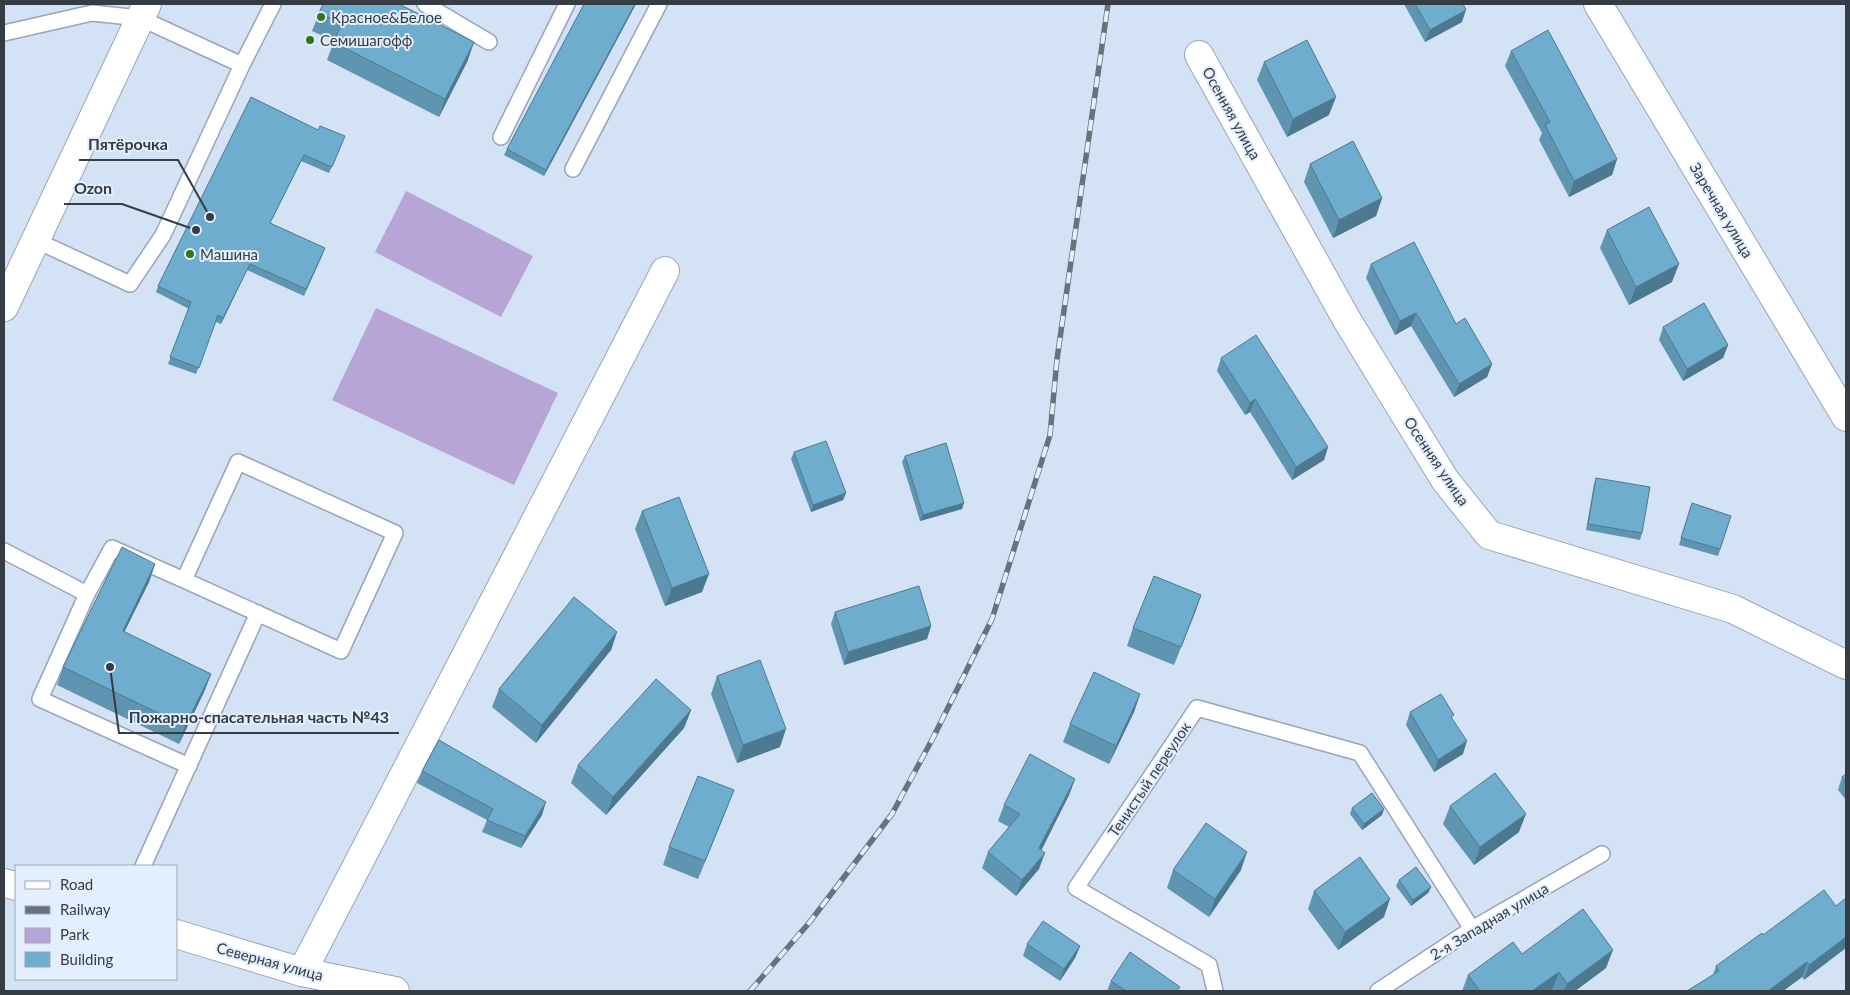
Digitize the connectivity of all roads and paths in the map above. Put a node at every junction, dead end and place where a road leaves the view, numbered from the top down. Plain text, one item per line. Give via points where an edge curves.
1 (273, 4) edge
2 (425, 4) edge
3 (567, 4) edge
4 (659, 4) edge
5 (1598, 4) edge
6 (144, 11) edge
7 (4, 33) edge
8 (489, 42) dead end
9 (1199, 55) dead end
10 (242, 66) junction
11 (501, 137) dead end
12 (573, 169) dead end
13 (35, 240) junction
14 (665, 271) dead end
15 (4, 307) edge
16 (1846, 417) edge
17 (4, 551) edge
18 (184, 580) junction
19 (87, 594) junction
20 (258, 613) junction
21 (1846, 665) edge
22 (188, 766) junction
23 (1602, 854) dead end
24 (143, 865) edge
25 (1472, 929) junction
26 (178, 935) edge
27 (302, 972) junction
28 (394, 991) edge
29 (1215, 991) edge
30 (1378, 991) edge

1 - 10 lane
2 - 8 lane
3 - 11 lane
4 - 12 lane
5 - 16 street, Заречная улица
6 - 7 lane via 92,13
6 - 10 lane
6 - 13 street
9 - 21 street, Осенняя улица via 1352,328 1445,480 1489,534 1733,609
10 - 13 lane via 163,235 130,284
13 - 15 street
14 - 27 street
17 - 19 lane
18 - 19 lane via 112,548
18 - 20 lane
18 - 20 lane via 238,462 395,533 341,651
19 - 22 lane via 40,699
20 - 22 lane
22 - 24 lane
23 - 25 lane, 2-я Западная улица
25 - 29 lane, Тенистый переулок via 1360,753 1197,708 1076,888 1209,965
25 - 30 lane, 2-я Западная улица
26 - 27 street, Северная улица
27 - 28 street, Северная улица

